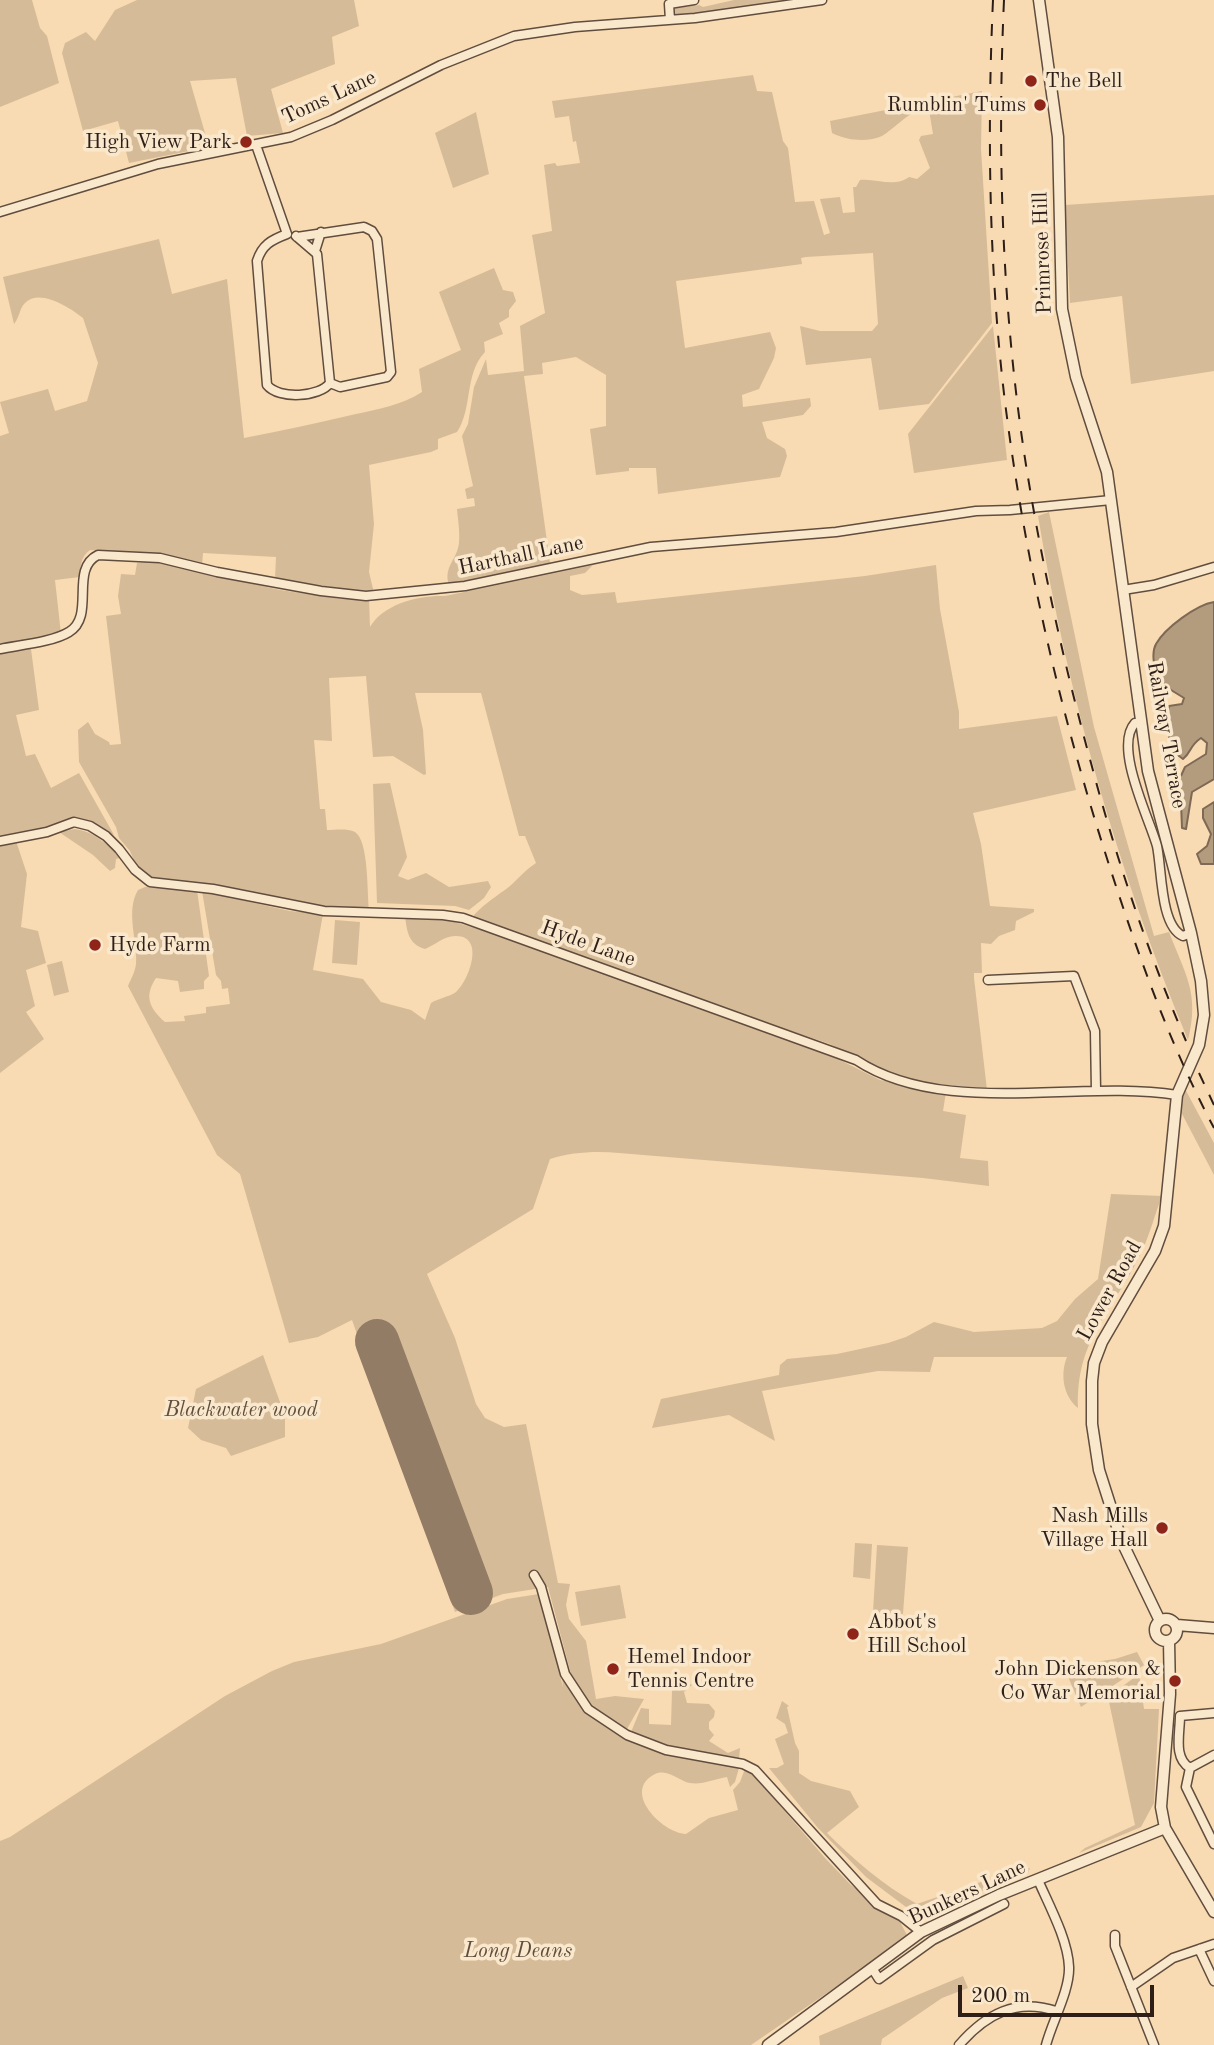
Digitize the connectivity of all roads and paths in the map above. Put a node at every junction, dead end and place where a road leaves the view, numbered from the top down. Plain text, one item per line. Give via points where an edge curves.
1 (694, 0) edge
2 (822, 0) edge
3 (1039, 0) edge
4 (670, 20) junction
5 (256, 145) junction
6 (0, 212) edge
7 (321, 232) junction
8 (287, 234) junction
9 (297, 237) junction
10 (315, 251) junction
11 (330, 383) junction
12 (1111, 500) junction
13 (1214, 567) edge
14 (1123, 590) junction
15 (0, 649) edge
16 (1141, 723) junction
17 (0, 841) edge
18 (1191, 933) junction
19 (988, 980) dead end
20 (1096, 1091) junction
21 (1177, 1095) junction
22 (534, 1575) dead end
23 (1160, 1621) junction
24 (1177, 1625) junction
25 (1214, 1628) edge
26 (1169, 1641) junction
27 (1214, 1713) edge
28 (1214, 1755) edge
29 (1191, 1768) junction
30 (1165, 1828) junction
31 (1214, 1844) edge
32 (1038, 1880) junction
33 (1211, 1900) edge
34 (1004, 1904) dead end
35 (1214, 1912) edge
36 (921, 1932) junction
37 (1115, 1934) dead end
38 (1214, 1944) edge
39 (1199, 1949) junction
40 (872, 1968) junction
41 (1214, 1980) edge
42 (1131, 1987) junction
43 (1056, 2011) junction
44 (779, 2041) edge
45 (1047, 2041) edge
46 (768, 2045) edge
47 (959, 2045) edge
48 (1053, 2045) edge
49 (1154, 2045) edge

1 - 4 street via 668,4
2 - 4 street, Toms Lane
3 - 12 street, Primrose Hill via 1058,137 1062,309
4 - 5 street, Toms Lane via 507,38 308,131
5 - 6 street, Toms Lane via 148,167
5 - 8 street
7 - 9 street
7 - 10 street
7 - 11 street via 364,227 377,239 391,372 387,377 340,387
8 - 9 street
8 - 11 street via 272,239 257,261 267,386 289,396 323,390
9 - 10 street
10 - 11 street
12 - 14 street, Railway Terrace
12 - 15 street, Harthall Lane via 976,511 836,532 651,547 465,586 366,596 160,558 98,555 85,568 81,611 74,629
13 - 14 street
14 - 16 street, Railway Terrace
16 - 18 street, Railway Terrace via 1148,771
16 - 18 street via 1135,723 1130,731 1134,784 1156,845 1170,922 1176,933
17 - 20 street, Hyde Lane via 74,822 106,836 150,882 324,911 463,918 856,1060 904,1083 986,1093
18 - 21 street, Railway Terrace via 1205,1015 1199,1045
19 - 20 street via 1074,976 1095,1031
20 - 21 street, Hyde Lane
21 - 23 street, Lower Road via 1164,1226 1155,1251 1102,1342 1094,1363 1091,1401 1099,1470 1122,1542
22 - 36 street via 565,1674 588,1709 627,1735 666,1750 755,1770 877,1903
23 - 24 street via 1168,1618
23 - 26 street via 1156,1634
24 - 25 street
24 - 26 street via 1176,1635
26 - 30 street via 1170,1694 1161,1807
27 - 29 street via 1180,1716 1179,1756
28 - 29 street
29 - 31 street via 1186,1787
30 - 32 street, Bunkers Lane
30 - 33 street
32 - 36 street, Bunkers Lane
32 - 43 street via 1069,1967
33 - 35 street
34 - 40 street via 933,1940 879,1979
36 - 40 street, Bunkers Lane
37 - 42 street
38 - 39 street
39 - 41 street
39 - 42 street via 1173,1958
40 - 44 street, Bunkers Lane
42 - 49 street
43 - 45 street
43 - 47 street via 1029,2005 1012,2008 992,2017
44 - 46 street, Bunkers Lane
45 - 48 street

